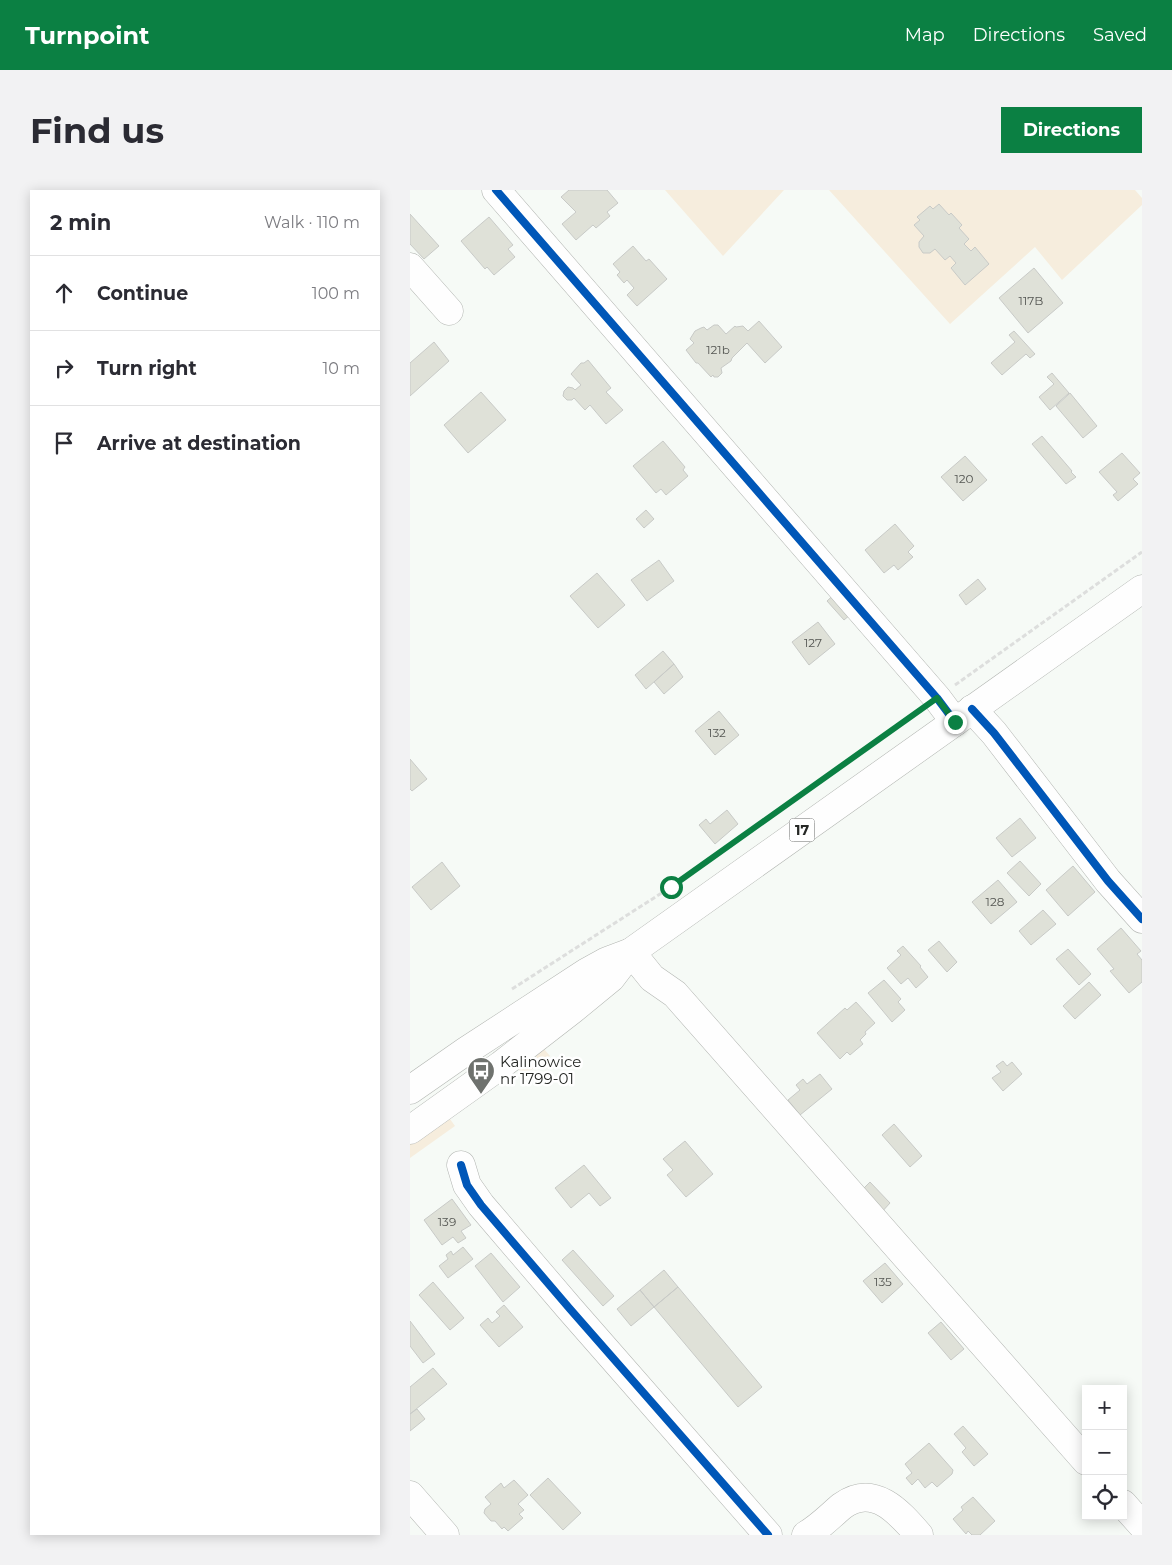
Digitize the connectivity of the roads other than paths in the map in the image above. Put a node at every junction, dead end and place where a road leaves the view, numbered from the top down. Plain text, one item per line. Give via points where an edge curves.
1 (496, 190) edge
2 (410, 266) edge
3 (449, 311) dead end
4 (1142, 589) edge
5 (964, 716) junction
6 (1142, 919) edge
7 (631, 952) junction
8 (410, 1090) edge
9 (410, 1130) edge
10 (461, 1165) dead end
11 (1082, 1456) edge
12 (410, 1495) edge
13 (1127, 1508) edge
14 (1142, 1525) edge
15 (445, 1535) edge
16 (768, 1535) edge
17 (806, 1535) edge
18 (919, 1535) edge

1 - 5 main road via 937,698
2 - 3 main road
4 - 5 main road, 17
5 - 6 main road via 994,733 1108,881
5 - 7 main road, 17
7 - 8 main road, 17 via 587,972
7 - 9 main road, 17 via 611,978 572,1010
7 - 11 main road via 652,978 675,994
10 - 16 main road via 467,1185 481,1205
12 - 15 main road
13 - 14 main road
17 - 18 main road via 843,1506 860,1498 875,1499 892,1507

